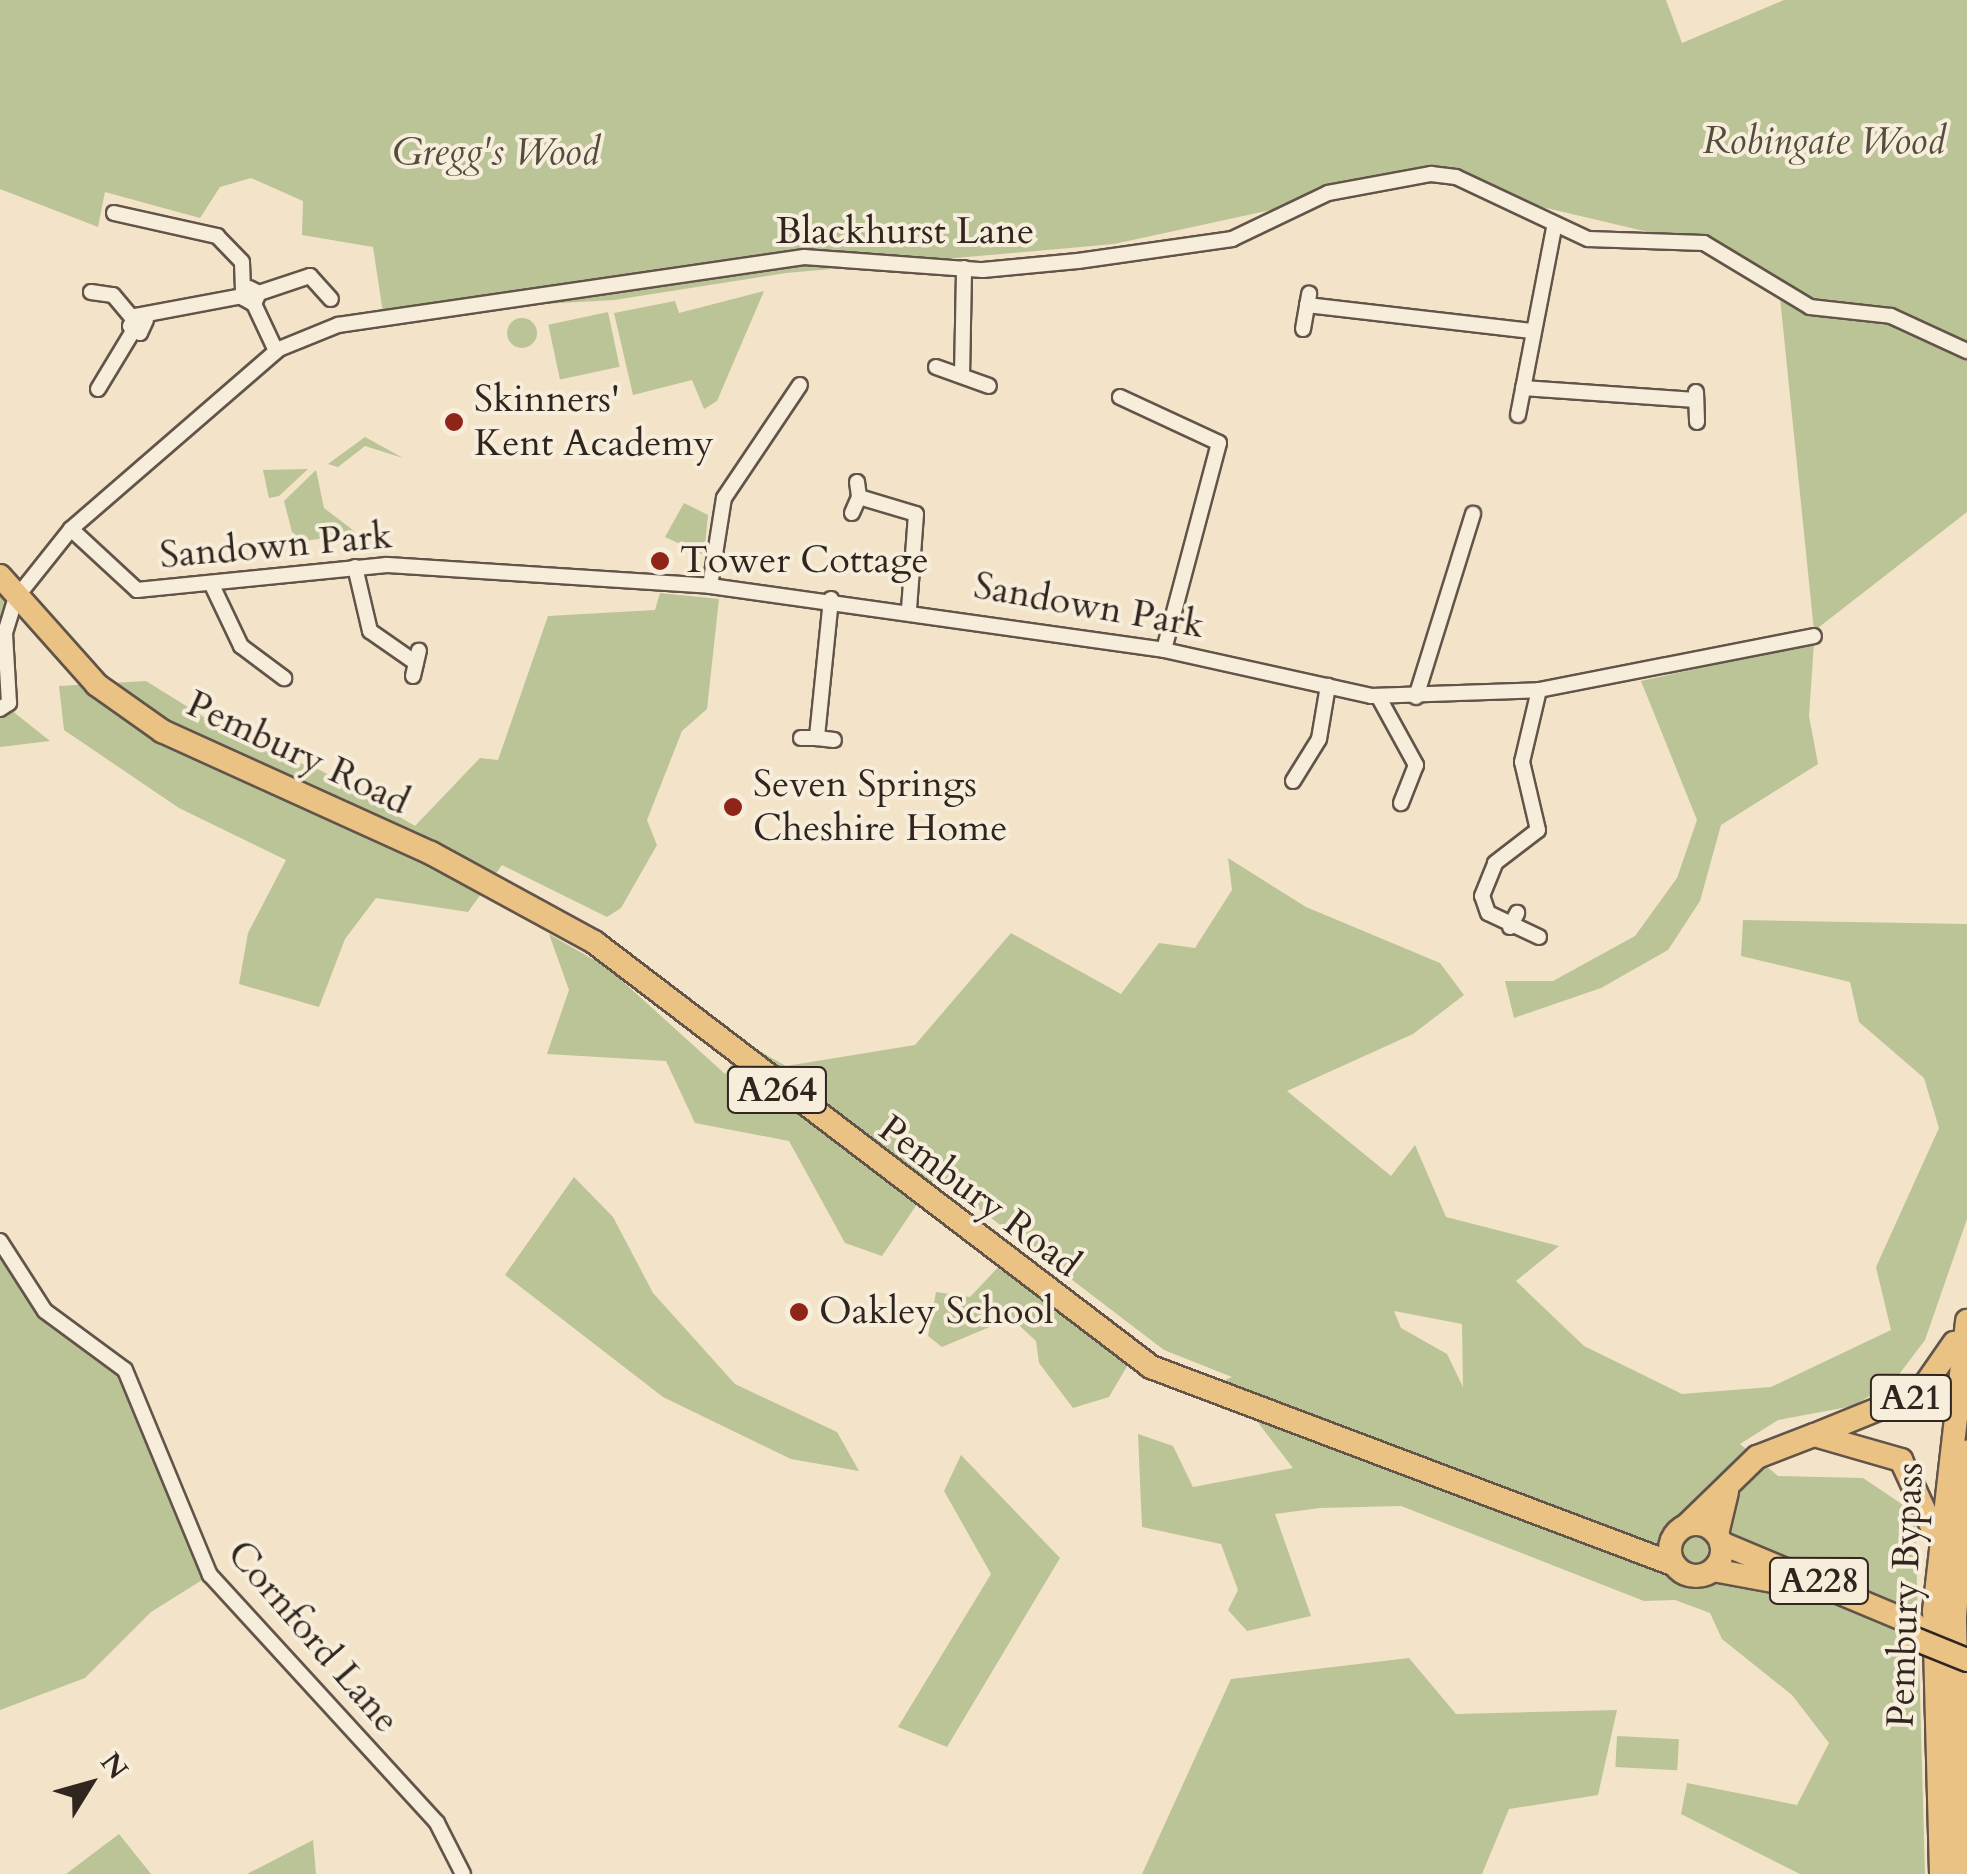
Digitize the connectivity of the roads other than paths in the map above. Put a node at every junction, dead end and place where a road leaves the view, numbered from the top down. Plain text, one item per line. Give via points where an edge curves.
1 (114, 212) dead end
2 (1554, 228) junction
3 (964, 268) junction
4 (91, 292) dead end
5 (251, 295) junction
6 (331, 299) dead end
7 (137, 323) junction
8 (1303, 329) dead end
9 (1532, 331) junction
10 (276, 351) junction
11 (1967, 351) edge
12 (936, 367) dead end
13 (962, 376) junction
14 (800, 385) dead end
15 (989, 386) dead end
16 (1523, 388) junction
17 (98, 389) dead end
18 (1120, 397) dead end
19 (1518, 415) dead end
20 (1697, 422) dead end
21 (852, 512) dead end
22 (1474, 514) dead end
23 (71, 529) junction
24 (1448, 529) dead end
25 (1467, 535) junction
26 (355, 567) junction
27 (0, 576) edge
28 (210, 583) junction
29 (710, 586) junction
30 (16, 598) junction
31 (831, 599) junction
32 (909, 609) junction
33 (1814, 636) dead end
34 (1164, 650) junction
35 (416, 663) dead end
36 (284, 678) dead end
37 (1328, 686) junction
38 (1539, 690) junction
39 (1378, 696) junction
40 (1416, 697) junction
41 (0, 709) edge
42 (834, 740) dead end
43 (1293, 782) dead end
44 (1400, 803) dead end
45 (1538, 937) dead end
46 (0, 1240) edge
47 (1967, 1313) edge
48 (1967, 1321) edge
49 (1814, 1435) junction
50 (1967, 1451) edge
51 (1732, 1479) junction
52 (1680, 1530) junction
53 (1719, 1538) junction
54 (1627, 1544) junction
55 (1938, 1551) junction
56 (1673, 1564) junction
57 (1713, 1570) junction
58 (1967, 1617) edge
59 (1913, 1630) junction
60 (1967, 1645) edge
61 (1961, 1666) edge
62 (463, 1874) edge
63 (1941, 1874) edge
64 (1962, 1874) edge

1 - 5 street via 216,236 234,248
2 - 3 street, Blackhurst Lane via 1456,177 1431,174 1328,193 1232,239
2 - 9 street
2 - 11 street, Blackhurst Lane via 1629,244 1704,243 1810,307 1892,316
3 - 10 street, Blackhurst Lane via 804,257 338,325
3 - 13 street
4 - 7 street via 113,295
5 - 6 street via 310,276
5 - 7 street
5 - 10 street
7 - 17 street
8 - 9 street via 1308,300
9 - 16 street
10 - 23 street, Blackhurst Lane
12 - 13 street
13 - 15 street
14 - 29 street via 724,498
16 - 19 street
16 - 20 street via 1696,395
18 - 34 street via 1219,443
21 - 32 street via 858,490 916,514
22 - 25 street
23 - 28 street, Sandown Park via 137,590
23 - 30 street, Blackhurst Lane
24 - 25 street
25 - 40 street
26 - 28 street, Sandown Park
26 - 29 street, Sandown Park
26 - 35 street via 370,630
27 - 30 main road, Pembury Road / A264
28 - 36 street via 240,646
29 - 31 street, Sandown Park
30 - 41 street via 5,633 9,704
30 - 54 main road, Pembury Road / A264 via 97,685 162,730 431,853 594,942 1151,1367 1570,1530
31 - 32 street, Sandown Park
31 - 42 street via 809,738
32 - 34 street, Sandown Park
33 - 38 street, Sandown Park
34 - 37 street, Sandown Park
37 - 39 street, Sandown Park
37 - 43 street via 1319,739
38 - 40 street, Sandown Park
38 - 45 street via 1522,762 1538,830 1496,863 1482,896
39 - 40 street, Sandown Park
39 - 44 street via 1416,765
46 - 62 street, Cornford Lane via 45,1310 124,1370 210,1575 437,1824
47 - 49 main road, A21 via 1941,1371 1920,1392
48 - 55 main road, Pembury Bypass / A21
49 - 51 main road, A21 via 1770,1449
49 - 55 main road, A21 via 1901,1460 1920,1486
50 - 61 main road, Pembury Bypass / A21
51 - 52 main road, A21
51 - 53 main road
52 - 53 main road
52 - 54 main road, Pembury Road / A264
52 - 56 main road
53 - 57 main road
53 - 59 main road, A228
54 - 56 main road, Pembury Road / A264
55 - 63 main road, Pembury Bypass / A21
56 - 57 main road, Pembury Road via 1696,1576
57 - 59 main road, A228 via 1784,1584
58 - 61 main road, A21
59 - 60 main road, A228
59 - 61 main road, A228, bridge
61 - 64 main road, Pembury Bypass / A21

